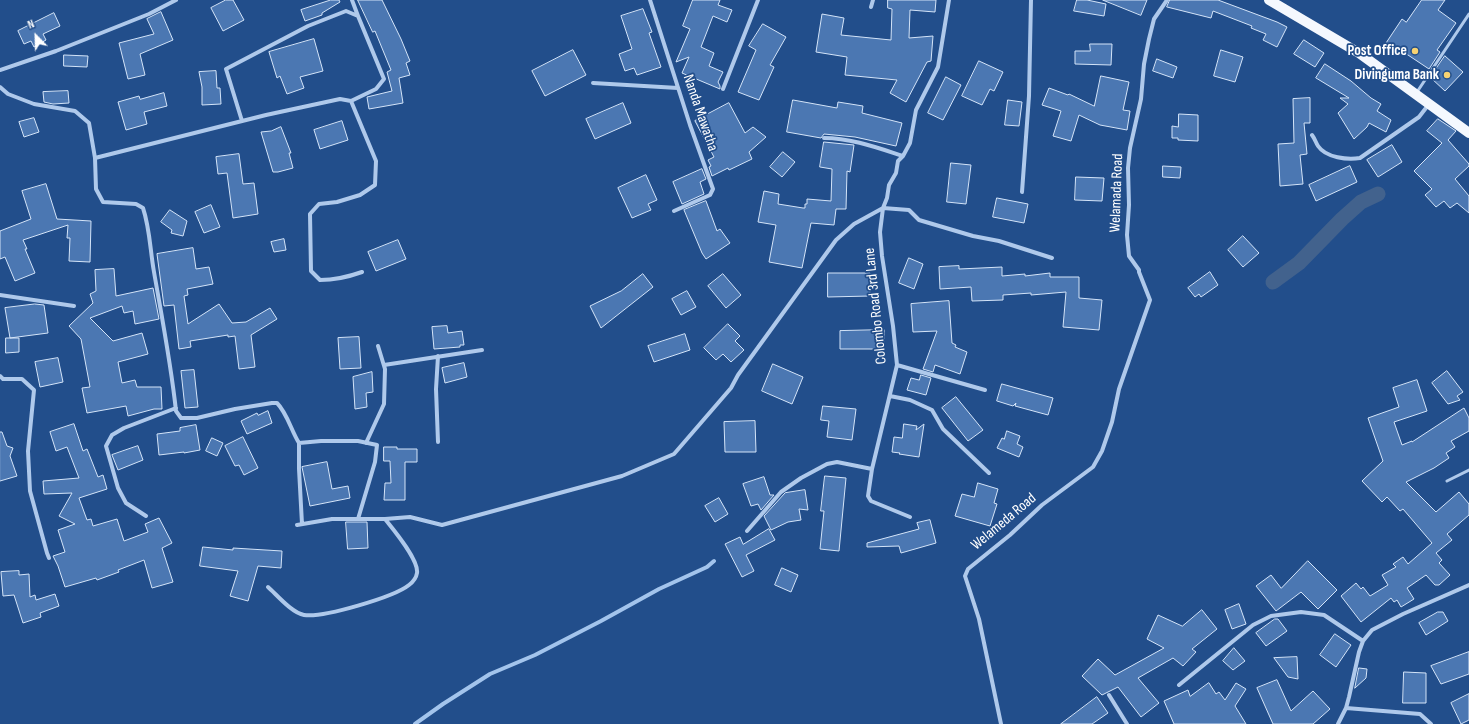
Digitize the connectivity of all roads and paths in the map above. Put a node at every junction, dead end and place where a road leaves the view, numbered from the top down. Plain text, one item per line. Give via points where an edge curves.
1 (176, 0) edge
2 (352, 0) edge
3 (650, 0) edge
4 (758, 0) edge
5 (873, 0) edge
6 (948, 0) edge
7 (1031, 0) edge
8 (1167, 0) edge
9 (1269, 0) edge
10 (871, 7) dead end
11 (1469, 14) edge
12 (358, 16) junction
13 (0, 70) edge
14 (593, 83) dead end
15 (0, 86) edge
16 (678, 88) junction
17 (723, 88) dead end
18 (1416, 94) junction
19 (351, 101) junction
20 (1430, 104) junction
21 (242, 121) junction
22 (1469, 133) edge
23 (1312, 135) dead end
24 (824, 138) dead end
25 (903, 156) junction
26 (96, 158) junction
27 (1022, 192) dead end
28 (883, 208) junction
29 (674, 211) dead end
30 (1052, 258) dead end
31 (362, 272) dead end
32 (0, 295) edge
33 (74, 306) dead end
34 (378, 346) dead end
35 (482, 350) dead end
36 (438, 356) junction
37 (1128, 360) joint
38 (384, 365) junction
39 (897, 365) junction
40 (0, 376) edge
41 (985, 390) dead end
42 (890, 396) junction
43 (176, 408) junction
44 (438, 442) dead end
45 (299, 443) junction
46 (366, 443) junction
47 (872, 469) junction
48 (1469, 470) edge
49 (989, 473) dead end
50 (1447, 481) dead end
51 (146, 516) dead end
52 (910, 517) dead end
53 (358, 519) junction
54 (384, 519) junction
55 (302, 524) junction
56 (296, 525) dead end
57 (747, 531) dead end
58 (49, 558) dead end
59 (1469, 585) edge
60 (268, 587) dead end
61 (1363, 641) junction
62 (1179, 685) dead end
63 (1109, 695) dead end
64 (1346, 708) junction
65 (1001, 724) edge
66 (1127, 724) edge
67 (1338, 724) edge
68 (1431, 724) edge

1 - 13 street via 149,14
2 - 12 street
3 - 16 street, Nanda Mawatha
4 - 17 street
5 - 10 street
6 - 25 street, Colombo Road 3rd Lane via 938,67 916,110 910,143
7 - 27 street via 1029,96
8 - 37 street, Welamada Road via 1154,19 1149,39 1141,99 1130,148 1127,235 1129,256 1139,270 1150,300
9 - 18 main road via 1359,53
11 - 18 lane
12 - 19 street via 384,79 376,89
12 - 21 street via 346,11 308,26 226,69
14 - 16 street
15 - 26 street via 8,94 34,104 75,110 88,123
16 - 29 street, Nanda Mawatha via 713,189 710,195
18 - 20 main road
19 - 21 street via 340,99
19 - 31 street via 376,161 375,185 354,197 320,204 310,214 311,271 320,280 348,277
20 - 22 main road
20 - 23 street via 1419,117 1360,158 1350,160 1330,156 1318,147
21 - 26 street
24 - 25 street via 860,143
25 - 28 street, Colombo Road 3rd Lane via 898,161
26 - 43 street via 96,189 103,202 136,204 143,208 148,223
28 - 30 street via 909,210 919,220
28 - 39 street, Colombo Road 3rd Lane via 880,232 882,256
28 - 54 street via 854,224 836,240 731,388 674,454 622,476 442,525 410,517
32 - 33 street
34 - 38 street
35 - 36 street
36 - 38 street
36 - 44 street
37 - 65 street, Welameda Road via 1102,452 1093,467 1042,505 968,569 965,576 979,619
38 - 46 street via 384,404
39 - 41 street
39 - 42 street, Colombo Road 3rd Lane
40 - 58 street via 3,379 22,379 34,390 28,451 30,491
42 - 47 street, Colombo Road 3rd Lane
42 - 49 street via 910,400 932,410 943,429
43 - 45 street via 181,418 197,418 277,403 283,409
43 - 51 street via 124,428 112,435 106,446 118,488 126,503
45 - 46 street
45 - 55 street
46 - 53 street via 377,445 375,462
47 - 52 street, Colombo Road 3rd Lane via 868,496 871,502
47 - 57 street via 837,462 827,464 781,492
48 - 50 lane
53 - 54 street
53 - 55 street via 332,519
54 - 60 street via 396,532 413,559 417,571 415,579 408,586 385,597 338,612 304,615 290,607
55 - 56 street
59 - 61 street via 1386,622 1372,630
61 - 62 street via 1324,615 1301,612 1271,616 1253,625
61 - 64 street via 1358,652
63 - 66 street
64 - 67 street
64 - 68 street via 1420,714

